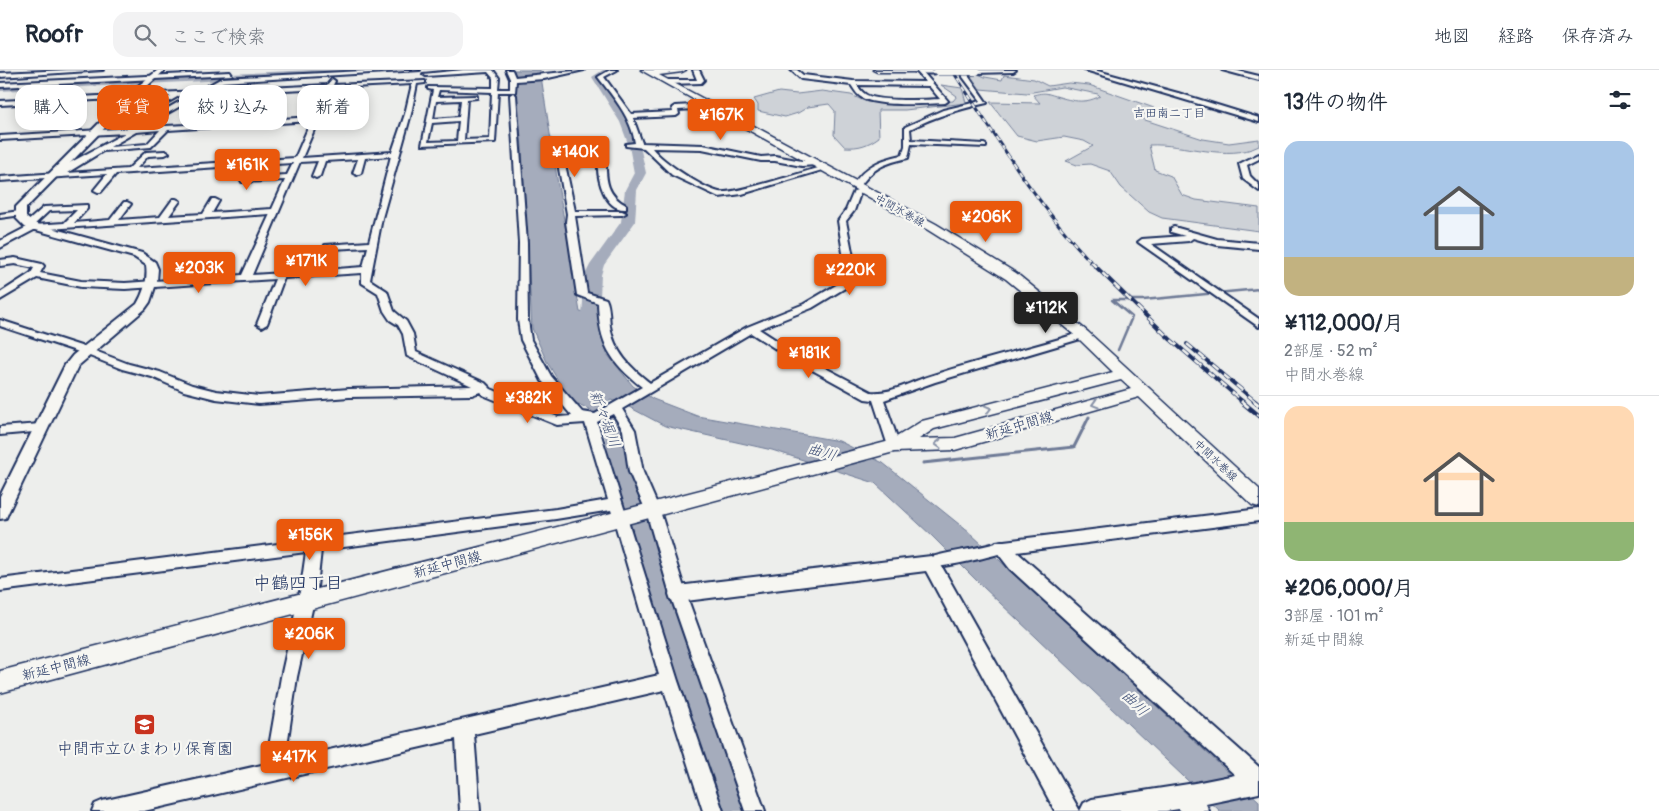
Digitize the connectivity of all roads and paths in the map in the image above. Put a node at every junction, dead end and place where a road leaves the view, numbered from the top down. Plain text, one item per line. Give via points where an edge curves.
1 (100, 70) edge
2 (162, 70) edge
3 (195, 70) edge
4 (305, 70) edge
5 (315, 70) edge
6 (417, 70) edge
7 (509, 70) edge
8 (581, 70) edge
9 (614, 70) edge
10 (682, 70) edge
11 (696, 70) edge
12 (794, 70) edge
13 (877, 70) edge
14 (916, 70) edge
15 (965, 70) edge
16 (1013, 70) edge
17 (1088, 70) edge
18 (1225, 70) edge
19 (53, 71) edge
20 (69, 71) edge
21 (648, 71) edge
22 (938, 71) edge
23 (976, 71) edge
24 (26, 72) edge
25 (336, 72) edge
26 (427, 72) edge
27 (454, 72) junction
28 (234, 74) junction
29 (0, 75) edge
30 (190, 76) junction
31 (496, 78) junction
32 (1259, 78) edge
33 (487, 79) dead end
34 (513, 79) junction
35 (223, 80) junction
36 (149, 81) junction
37 (419, 82) junction
38 (668, 82) junction
39 (853, 84) junction
40 (928, 84) junction
41 (0, 85) edge
42 (144, 85) edge
43 (214, 85) edge
44 (330, 85) edge
45 (352, 85) edge
46 (436, 88) junction
47 (450, 89) junction
48 (0, 91) edge
49 (860, 92) junction
50 (870, 92) dead end
51 (929, 92) dead end
52 (939, 92) junction
53 (495, 93) junction
54 (513, 95) dead end
55 (97, 98) edge
56 (464, 98) junction
57 (435, 99) junction
58 (0, 103) edge
59 (711, 106) junction
60 (628, 116) junction
61 (462, 119) junction
62 (1259, 120) edge
63 (430, 121) junction
64 (136, 130) joint
65 (164, 130) edge
66 (311, 130) edge
67 (97, 132) junction
68 (0, 138) edge
69 (907, 142) junction
70 (460, 143) junction
71 (628, 145) dead end
72 (642, 145) junction
73 (984, 146) dead end
74 (100, 149) junction
75 (165, 153) dead end
76 (395, 154) junction
77 (362, 156) junction
78 (1259, 156) edge
79 (322, 159) junction
80 (297, 160) junction
81 (602, 161) junction
82 (561, 162) junction
83 (254, 163) junction
84 (821, 166) junction
85 (131, 170) junction
86 (114, 171) junction
87 (357, 173) dead end
88 (56, 175) junction
89 (316, 176) dead end
90 (290, 177) junction
91 (0, 179) edge
92 (860, 188) junction
93 (1259, 189) edge
94 (98, 190) dead end
95 (215, 200) dead end
96 (176, 201) dead end
97 (127, 204) dead end
98 (275, 211) junction
99 (20, 213) junction
100 (571, 214) junction
101 (0, 216) edge
102 (206, 216) junction
103 (163, 219) junction
104 (112, 223) junction
105 (66, 226) junction
106 (33, 227) junction
107 (1174, 230) dead end
108 (1196, 237) junction
109 (374, 244) junction
110 (0, 245) edge
111 (1259, 246) edge
112 (0, 263) edge
113 (366, 270) junction
114 (318, 274) junction
115 (35, 276) junction
116 (280, 277) junction
117 (246, 278) junction
118 (150, 284) junction
119 (0, 297) edge
120 (0, 323) edge
121 (262, 324) dead end
122 (1259, 324) edge
123 (751, 329) junction
124 (1083, 335) junction
125 (86, 351) junction
126 (1125, 374) junction
127 (481, 386) junction
128 (650, 388) junction
129 (1142, 391) junction
130 (878, 398) junction
131 (615, 408) junction
132 (594, 418) junction
133 (41, 428) junction
134 (0, 431) edge
135 (894, 446) junction
136 (1259, 500) edge
137 (650, 511) junction
138 (0, 513) edge
139 (621, 513) junction
140 (1259, 515) edge
141 (314, 545) junction
142 (998, 549) junction
143 (937, 560) junction
144 (0, 585) edge
145 (678, 594) junction
146 (306, 602) junction
147 (669, 681) junction
148 (0, 682) edge
149 (464, 727) junction
150 (274, 771) junction
151 (1256, 782) edge
152 (1191, 801) edge
153 (112, 810) edge
154 (470, 811) edge
155 (713, 811) edge
156 (755, 811) edge
157 (1068, 811) edge
158 (1092, 811) edge

1 - 20 street
2 - 36 street
3 - 30 street
4 - 5 street
4 - 28 street
6 - 25 street
7 - 34 street
8 - 34 street via 544,78
9 - 60 street via 601,77 615,92
10 - 21 main road, 中間水巻線
11 - 38 street via 699,82
12 - 39 street via 801,78
13 - 14 main road
14 - 22 street
14 - 40 street
15 - 69 street via 966,77 985,102 912,125 907,128
16 - 23 street
17 - 62 street
18 - 32 street
19 - 20 street
19 - 24 street
21 - 38 main road, 中間水巻線
22 - 23 street, bridge
24 - 29 street
25 - 35 street
25 - 44 street
26 - 27 street
26 - 37 street
27 - 31 street via 490,70
27 - 47 street
28 - 30 street
28 - 35 street
30 - 36 street
31 - 33 street
31 - 53 street
34 - 53 street via 513,91
35 - 36 street
35 - 43 street
36 - 41 street
36 - 42 street
36 - 48 street
37 - 45 street
37 - 46 street via 423,88
37 - 76 street
38 - 59 main road, 中間水巻線
39 - 40 street
39 - 49 street
40 - 52 street
46 - 47 street
46 - 57 street
47 - 53 street
49 - 50 street
49 - 52 street via 878,99 945,101
51 - 52 street
53 - 56 street
53 - 70 street via 493,141
54 - 132 street via 526,340 551,384 578,414
55 - 58 street
56 - 57 street
56 - 61 street
57 - 63 street
59 - 60 street via 675,108 676,114
59 - 84 main road, 中間水巻線
60 - 72 street
61 - 63 street
61 - 70 street
63 - 70 street via 424,144
64 - 67 street
64 - 74 street
65 - 74 street via 149,146
66 - 80 street
67 - 68 street
67 - 88 street
69 - 73 street
69 - 92 street via 905,156 871,166 862,175
71 - 72 street
72 - 84 street via 698,146 744,157 769,157
72 - 84 street via 675,173 719,195
74 - 88 street
75 - 85 street via 146,154
76 - 77 street
76 - 109 street
77 - 79 street
77 - 87 street
78 - 93 street via 1243,164 1246,177
79 - 80 street
79 - 89 street
80 - 83 street
80 - 90 street
81 - 82 street
81 - 82 street via 601,145 558,146
81 - 100 street via 600,180 623,210
82 - 100 street
83 - 85 street
83 - 90 street via 245,180
84 - 92 main road, 中間水巻線
85 - 86 street
86 - 88 street
86 - 94 street
88 - 91 street
88 - 99 street via 25,201
90 - 98 street
92 - 123 street via 842,221 851,272 847,283 808,306
92 - 124 main road, 中間水巻線 via 987,260
95 - 102 street
96 - 103 street
97 - 104 street
98 - 102 street
98 - 117 street
99 - 101 street
99 - 106 street via 23,221
100 - 128 street via 582,295 603,301 603,320 616,359
102 - 103 street
103 - 104 street
104 - 105 street
105 - 106 street
105 - 106 street via 84,206 47,209
106 - 110 street
106 - 118 street via 146,259 153,272
107 - 108 street
108 - 111 street
108 - 122 street via 1142,242
109 - 113 street
109 - 114 street via 328,247
112 - 115 street via 39,266
113 - 114 street
113 - 127 street via 365,281 382,292 389,311 408,334 410,354
114 - 116 street
115 - 118 street via 103,286
115 - 119 street
116 - 117 street
116 - 121 street
117 - 118 street
118 - 125 street via 141,306
120 - 125 street
123 - 128 street
123 - 130 street via 803,361
124 - 126 main road, 中間水巻線
124 - 130 street via 931,379
125 - 127 street via 188,388 248,399 472,391
125 - 133 street via 67,374
126 - 129 main road, 中間水巻線
135 -> 126 main road, 新延中間線 via 928,425
127 - 132 street via 486,392 556,421
128 - 131 street
129 -> 135 main road, 新延中間線 via 955,444
129 - 136 main road, 中間水巻線
130 - 135 street
131 - 132 street
131 - 137 street via 629,430 636,472
132 - 139 street
133 - 134 street
133 - 138 street
135 - 137 main road, 新延中間線
137 - 139 main road, 新延中間線
137 - 145 street
139 - 141 street
139 - 146 main road, 新延中間線
139 - 147 street
140 - 142 street
141 - 144 street
141 - 146 street
142 - 143 street
142 - 151 street
143 - 145 street
143 - 157 street
145 - 156 street
146 - 148 main road, 新延中間線
146 - 150 street via 289,677
147 - 149 street
147 - 155 street
149 - 150 street
149 - 154 street
150 - 153 street
151 - 152 street
152 - 158 street

